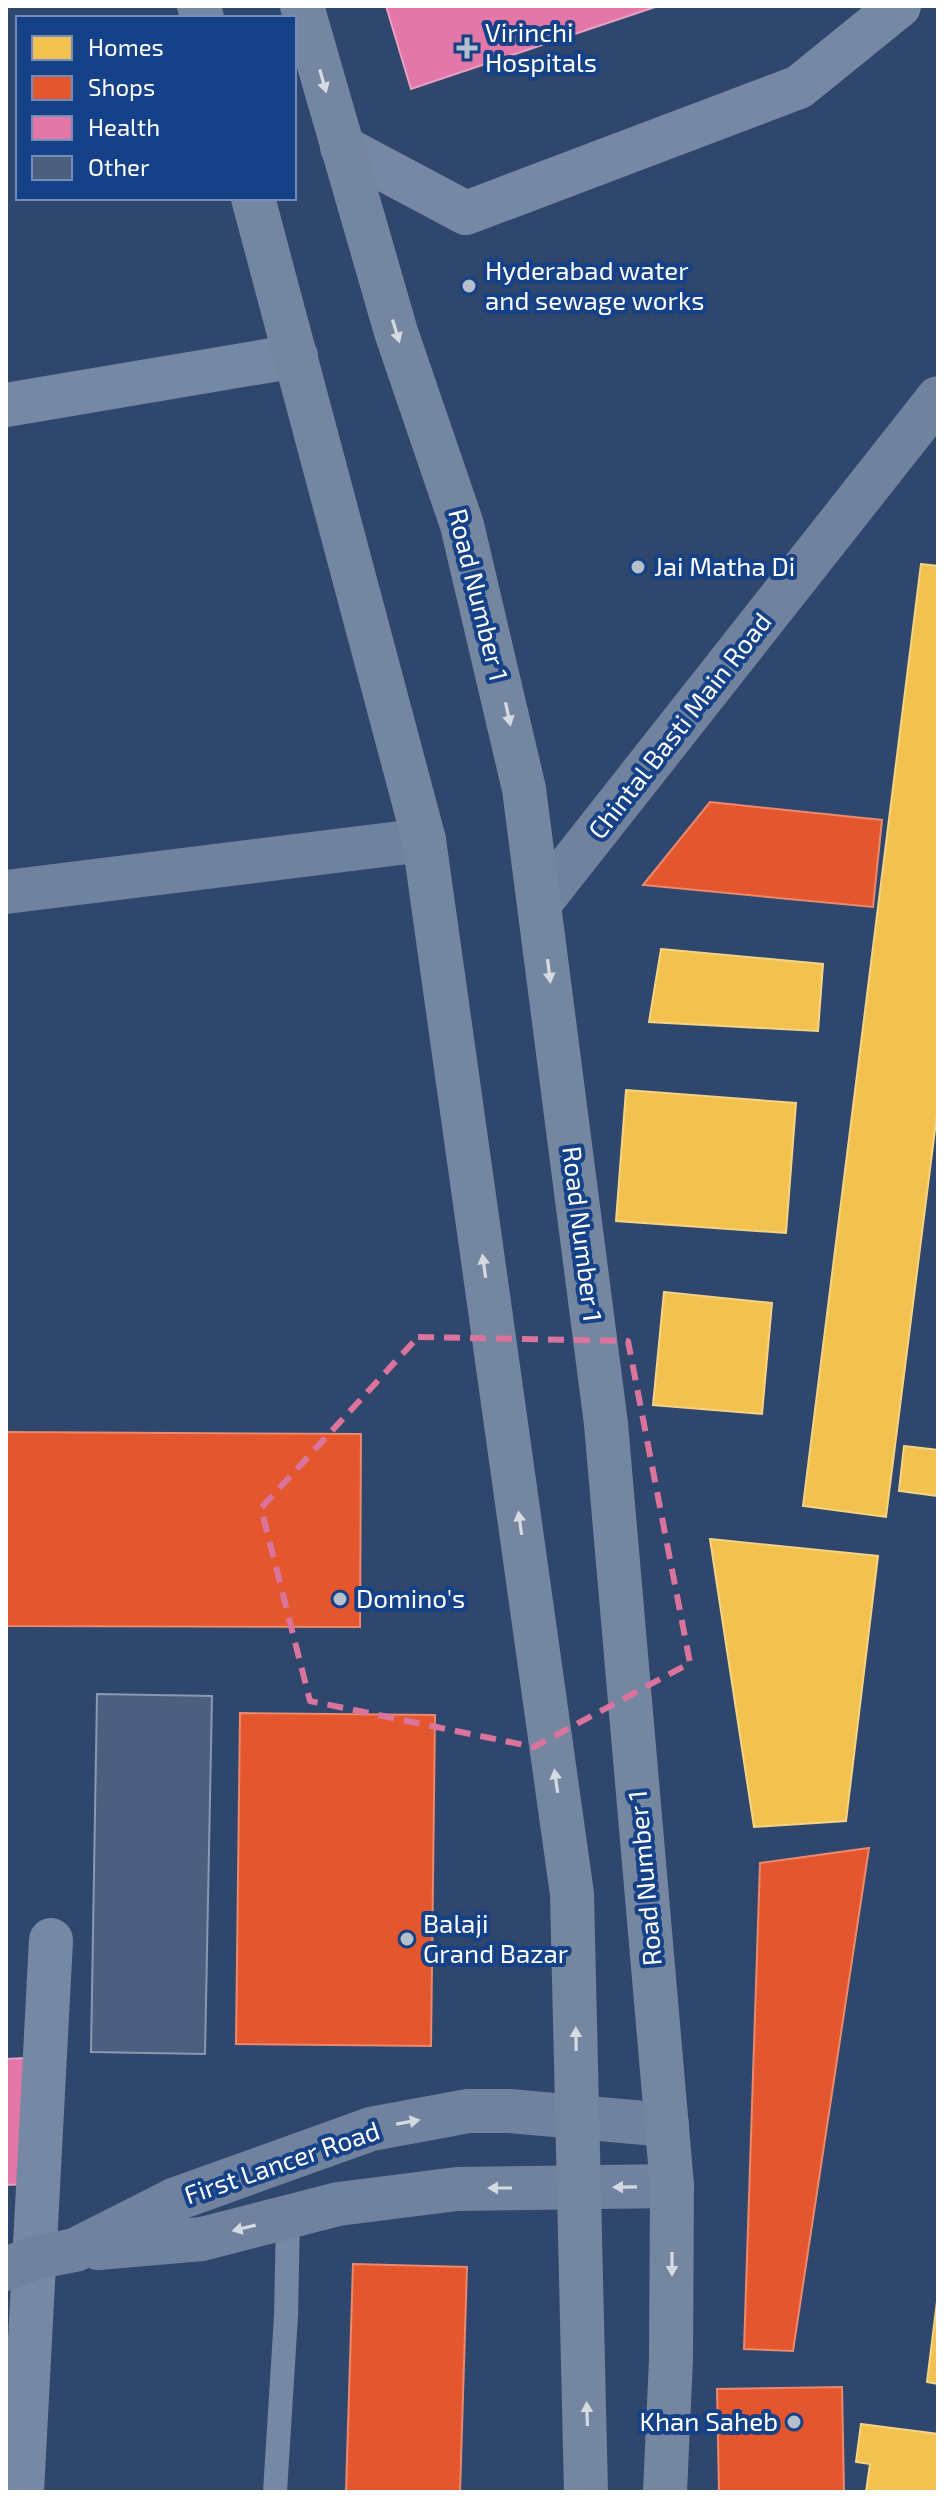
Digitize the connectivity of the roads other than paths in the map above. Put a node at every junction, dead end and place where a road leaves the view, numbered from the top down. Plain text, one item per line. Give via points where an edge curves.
1 (302, 6) edge
2 (899, 6) edge
3 (342, 147) junction
4 (254, 200) edge
5 (296, 356) junction
6 (938, 398) edge
7 (6, 405) edge
8 (424, 840) junction
9 (6, 892) edge
10 (540, 903) junction
11 (51, 1940) dead end
12 (578, 2117) junction
13 (667, 2125) junction
14 (672, 2186) junction
15 (578, 2188) junction
16 (288, 2217) junction
17 (39, 2259) edge
18 (22, 2492) edge
19 (275, 2492) edge
20 (586, 2492) edge
21 (665, 2492) edge

1 -> 3 main road, Road Number 1
2 - 3 street via 799,87 466,213
3 -> 10 main road, Road Number 1 via 396,332 462,525 524,789
4 - 5 main road
5 - 7 street
5 - 8 main road
6 - 10 street, Chintal Basti Main Road
8 - 9 street
12 -> 8 main road via 572,1894
10 -> 13 main road, Road Number 1 via 606,1424
11 - 17 street
12 - 13 street, First Lancer Road
12 - 15 main road
17 -> 12 street, First Lancer Road via 176,2199 371,2129 468,2111
13 - 14 main road, Road Number 1
14 -> 15 street
14 -> 21 main road, Road Number 1
15 -> 16 street via 457,2189 338,2204
20 -> 15 main road
16 -> 17 street via 202,2239
16 - 19 lane
17 - 18 street

